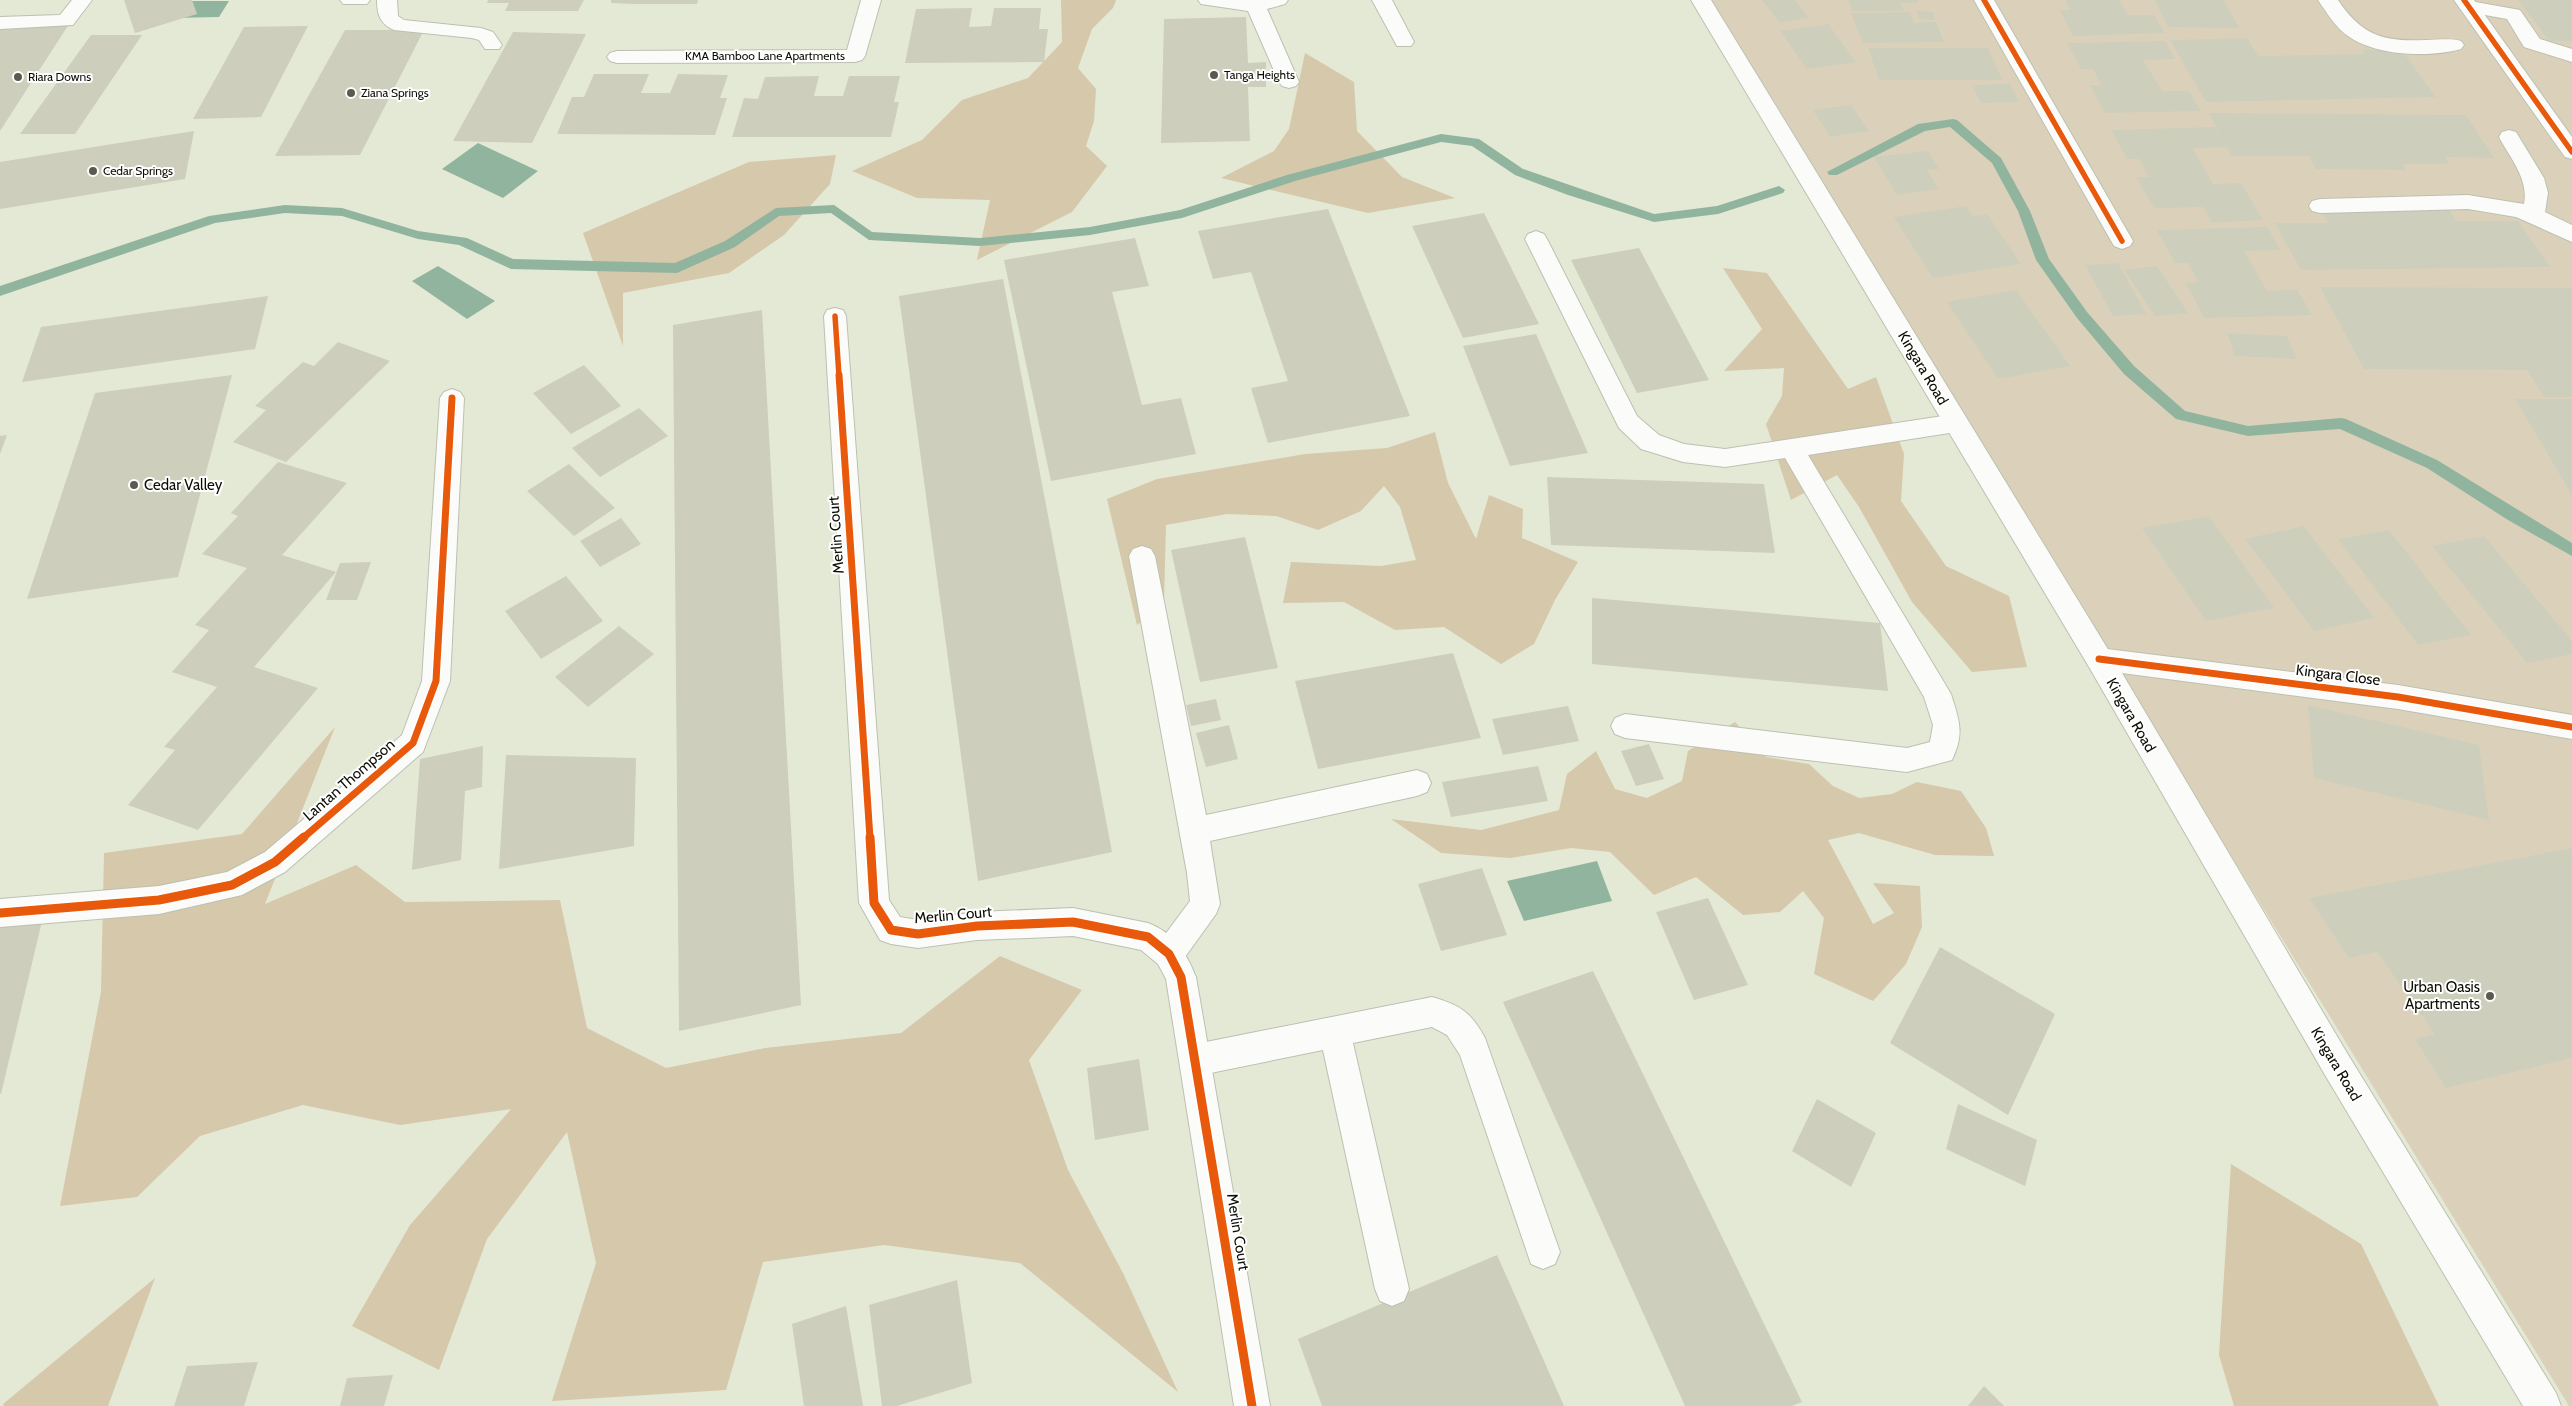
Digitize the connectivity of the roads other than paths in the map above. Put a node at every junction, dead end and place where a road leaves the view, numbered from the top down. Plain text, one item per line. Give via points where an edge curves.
1 (82, 0) edge
2 (350, 0) edge
3 (360, 0) edge
4 (387, 0) edge
5 (871, 0) edge
6 (1208, 0) edge
7 (1278, 0) edge
8 (1382, 0) edge
9 (1701, 0) edge
10 (1984, 0) edge
11 (2328, 0) edge
12 (2467, 4) edge
13 (1256, 6) junction
14 (0, 23) edge
15 (1404, 42) dead end
16 (492, 45) dead end
17 (2454, 45) dead end
18 (2572, 56) edge
19 (617, 57) dead end
20 (1289, 82) dead end
21 (2509, 137) dead end
22 (2572, 152) edge
23 (2320, 206) dead end
24 (2533, 216) junction
25 (2572, 234) edge
26 (1536, 240) dead end
27 (2122, 241) dead end
28 (835, 316) dead end
29 (452, 398) dead end
30 (1956, 424) junction
31 (1794, 450) junction
32 (1142, 556) dead end
33 (2099, 659) junction
34 (1625, 726) dead end
35 (2572, 727) edge
36 (1416, 783) dead end
37 (1194, 831) junction
38 (0, 913) edge
39 (1169, 954) junction
40 (1335, 1032) junction
41 (1196, 1060) junction
42 (1543, 1252) dead end
43 (1392, 1289) dead end
44 (1252, 1406) edge
45 (2543, 1406) edge

1 - 14 street via 66,21
2 - 3 street
4 - 16 street via 387,17 391,22 401,26 474,32 486,36
5 - 19 street, KMA Bamboo Lane Apartments via 855,56
6 - 13 street
7 - 13 street
8 - 15 street
9 - 30 street, Kingara Road
10 - 27 street
11 - 17 street via 2350,30 2372,42 2402,48
12 - 18 street via 2513,14 2531,43
12 - 22 street
13 - 20 street
21 - 24 street via 2533,178 2537,193
23 - 24 street via 2468,202 2503,206
24 - 25 street
26 - 31 street via 1628,422 1650,442 1683,453 1725,458
28 - 39 street, Merlin Court via 874,903 891,930 918,934 977,926 1073,922 1148,937
29 - 38 street, Lantan Thompson via 436,681 413,743 274,862 232,885 158,900
30 - 31 street
30 - 33 street, Kingara Road
31 - 34 street via 1937,694 1947,725 1942,752 1907,760
32 - 37 street
33 - 35 street, Kingara Close via 2398,697
33 - 45 street, Kingara Road via 2336,1064
36 - 37 street
37 - 39 street via 1205,904
39 - 41 street, Merlin Court via 1181,977
40 - 41 street
40 - 42 street via 1432,1012 1446,1015 1461,1025 1474,1049
40 - 43 street
41 - 44 street, Merlin Court

